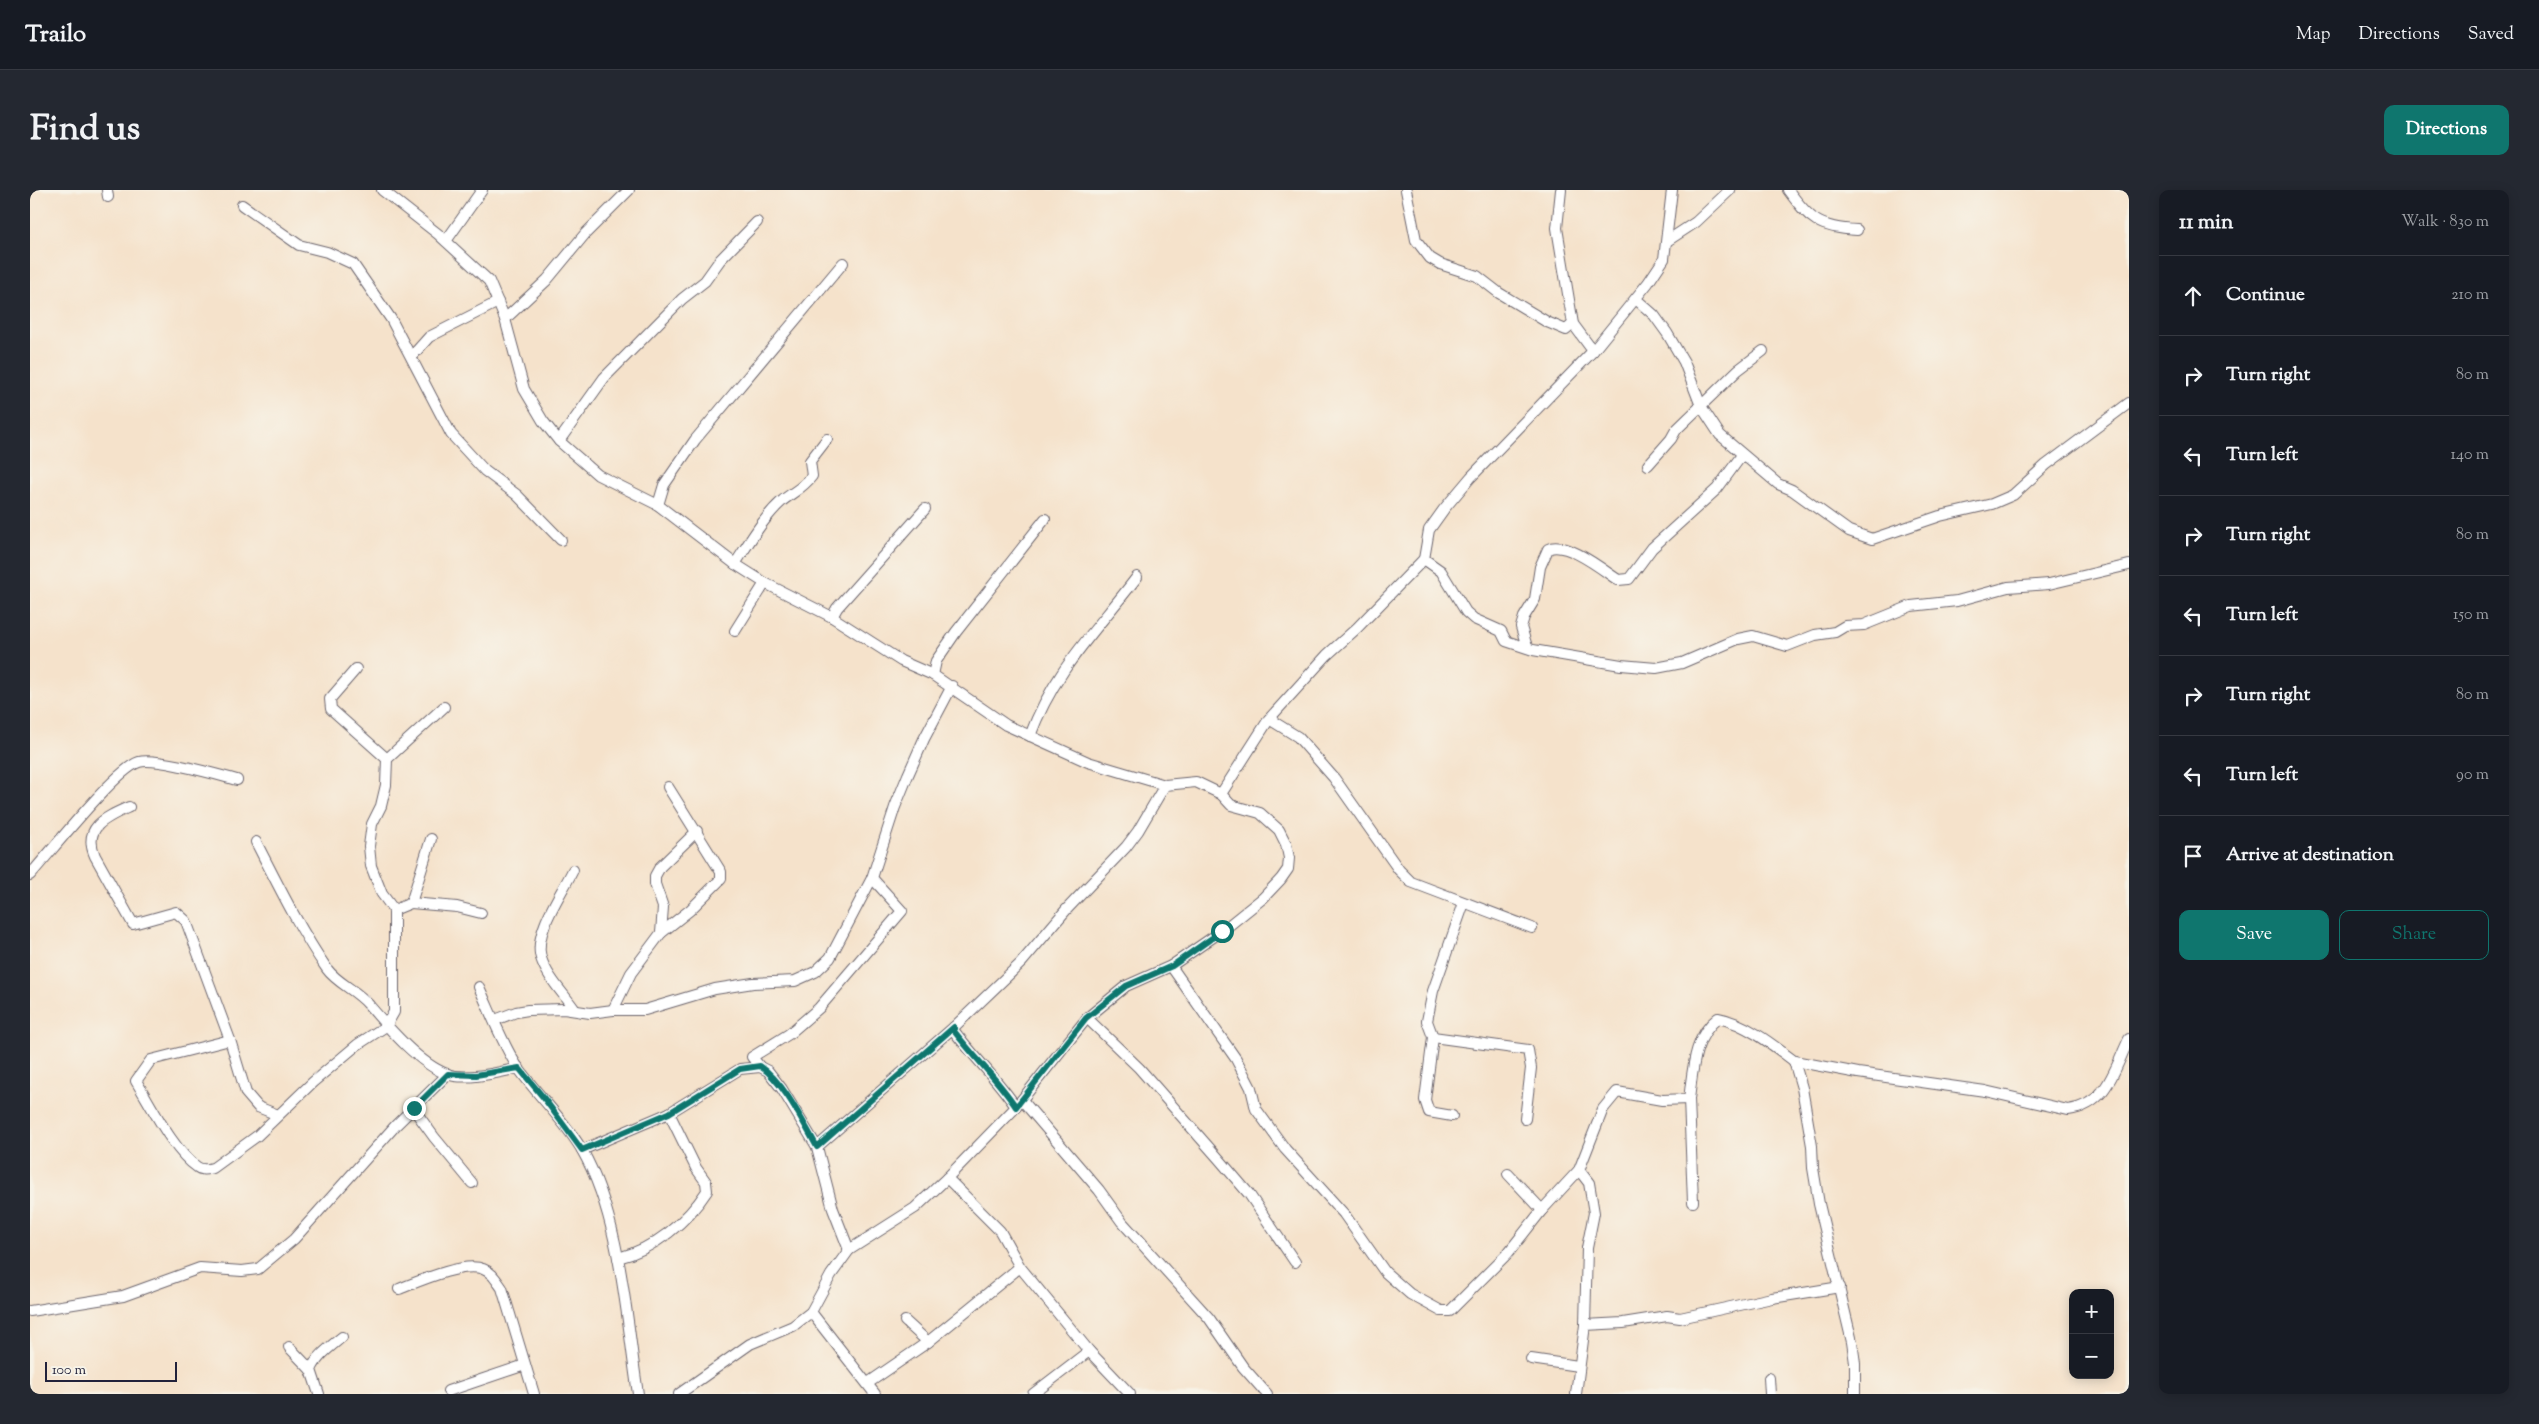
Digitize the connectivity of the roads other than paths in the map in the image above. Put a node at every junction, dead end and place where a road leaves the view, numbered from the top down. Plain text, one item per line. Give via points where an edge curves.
1 (382, 190) edge
2 (482, 190) edge
3 (629, 190) edge
4 (1406, 190) edge
5 (1561, 190) edge
6 (1672, 190) edge
7 (1730, 190) edge
8 (1788, 190) edge
9 (242, 205) dead end
10 (757, 222) dead end
11 (1857, 230) dead end
12 (446, 241) junction
13 (1667, 241) junction
14 (842, 263) dead end
15 (1636, 300) junction
16 (498, 302) junction
17 (505, 319) junction
18 (1573, 324) junction
19 (1593, 351) junction
20 (1763, 351) dead end
21 (412, 356) junction
22 (2129, 403) edge
23 (1700, 406) junction
24 (827, 440) dead end
25 (559, 441) junction
26 (1742, 455) junction
27 (1648, 465) dead end
28 (658, 505) junction
29 (925, 510) dead end
30 (1045, 519) dead end
31 (561, 540) dead end
32 (1424, 559) junction
33 (735, 564) junction
34 (2129, 565) edge
35 (1137, 577) dead end
36 (765, 583) junction
37 (832, 617) junction
38 (735, 631) dead end
39 (1527, 647) junction
40 (356, 669) dead end
41 (934, 675) junction
42 (952, 686) junction
43 (444, 708) dead end
44 (1269, 719) junction
45 (1030, 736) junction
46 (387, 759) junction
47 (237, 780) dead end
48 (1164, 785) junction
49 (668, 787) dead end
50 (1221, 794) junction
51 (129, 806) dead end
52 (697, 831) junction
53 (432, 839) dead end
54 (256, 842) dead end
55 (573, 870) dead end
56 (30, 875) edge
57 (872, 878) junction
58 (411, 903) junction
59 (1464, 904) junction
60 (394, 910) junction
61 (481, 912) dead end
62 (1532, 928) dead end
63 (661, 933) junction
64 (1172, 966) junction
65 (479, 987) dead end
66 (575, 1010) junction
67 (613, 1010) junction
68 (1086, 1018) junction
69 (495, 1020) junction
70 (386, 1026) junction
71 (954, 1027) junction
72 (1433, 1037) junction
73 (2129, 1039) edge
74 (230, 1040) junction
75 (1794, 1061) junction
76 (760, 1066) junction
77 (519, 1068) junction
78 (448, 1074) junction
79 (1690, 1098) junction
80 (1019, 1103) junction
81 (414, 1108) junction
82 (669, 1113) junction
83 (278, 1115) junction
84 (1452, 1116) dead end
85 (1525, 1119) dead end
86 (817, 1147) junction
87 (582, 1150) junction
88 (1579, 1170) junction
89 (1508, 1174) dead end
90 (947, 1178) junction
91 (472, 1182) dead end
92 (1693, 1202) dead end
93 (1542, 1210) junction
94 (849, 1250) junction
95 (618, 1258) junction
96 (1295, 1262) dead end
97 (1020, 1267) junction
98 (1840, 1287) junction
99 (399, 1289) dead end
100 (30, 1311) edge
101 (811, 1312) junction
102 (905, 1321) dead end
103 (1584, 1324) junction
104 (342, 1337) dead end
105 (928, 1342) junction
106 (289, 1347) dead end
107 (1090, 1351) junction
108 (1531, 1359) dead end
109 (525, 1365) junction
110 (1578, 1366) junction
111 (311, 1370) junction
112 (1769, 1378) dead end
113 (868, 1383) junction
114 (448, 1390) dead end
115 (319, 1394) edge
116 (534, 1394) edge
117 (638, 1394) edge
118 (679, 1394) edge
119 (875, 1394) edge
120 (1033, 1394) edge
121 (1130, 1394) edge
122 (1267, 1394) edge
123 (1576, 1394) edge
124 (1770, 1394) edge
125 (1855, 1394) edge

1 - 12 street
2 - 12 street
3 - 17 street via 585,234 547,280
4 - 18 street via 1416,240 1430,258 1477,276 1499,294 1546,322 1566,330
5 - 18 street via 1557,228
6 - 13 street
7 - 13 street via 1696,222
8 - 11 street via 1805,213 1822,224
9 - 21 street via 299,245 327,252 353,264
10 - 25 street via 720,260 705,282 682,298 604,378
12 - 16 street via 489,281
13 - 15 street via 1664,259
14 - 28 street via 695,440 664,485
15 - 19 street
15 - 23 street via 1654,314 1668,333 1684,362
16 - 17 street
16 - 21 street via 430,337
17 - 25 street via 524,389
18 - 19 street
19 - 32 street via 1444,509 1429,530
20 - 23 street
21 - 31 street via 451,434 485,471 517,495
22 - 26 street via 2046,464 2013,494 1992,504 1940,516 1872,539 1849,531 1792,490 1778,484 1755,462
23 - 26 street via 1720,435
23 - 27 street
24 - 33 street via 810,461 812,476 804,487 782,501
25 - 28 street via 598,475
26 - 39 street via 1717,488 1652,548 1629,579 1618,580 1592,561 1562,548 1548,549 1540,567 1535,599 1521,628
28 - 33 street
29 - 37 street
30 - 41 street via 956,632 936,661
32 - 39 street via 1441,571 1470,615 1501,631 1506,640
32 - 44 street via 1327,655
33 - 36 street
34 - 39 street via 2049,584 2008,587 1957,600 1911,606 1864,626 1845,626 1787,646 1753,636 1738,639 1682,663 1666,666 1641,668
35 - 45 street via 1096,625 1057,680 1041,706
36 - 37 street
36 - 38 street
37 - 41 street via 901,661
40 - 46 street via 330,699 331,709
41 - 42 street
42 - 45 street via 1006,725
42 - 57 street via 902,791
43 - 46 street
44 - 50 street
44 - 59 street via 1298,737 1334,778 1399,870 1411,882
45 - 48 street via 1088,762
46 - 60 street via 386,785 372,824 369,846 371,866 382,894
47 - 56 street via 181,767 139,762 119,775
48 - 50 street via 1196,782
48 - 71 street via 1126,847 1021,963
49 - 52 street
50 - 64 street via 1231,805 1260,813 1279,830 1286,844 1288,869 1263,898
51 - 74 street via 103,819 94,831 91,847 133,924 176,912 186,921
52 - 63 street via 655,876 663,907
52 - 63 street via 721,872 721,879
53 - 58 street
54 - 70 street via 328,971 366,1001
55 - 66 street via 539,938 546,968
57 - 67 street via 830,958 805,979 715,989 646,1010
57 - 76 street via 902,911 819,1008 789,1034 752,1057
58 - 60 street
58 - 61 street
59 - 62 street
59 - 72 street via 1433,990 1427,1021
60 - 70 street via 394,1012
63 - 67 street via 631,972
64 - 68 street via 1126,986
64 - 93 street via 1236,1059 1251,1088 1256,1109 1300,1167 1344,1214 1385,1272 1410,1294 1441,1311 1450,1311 1508,1253
65 - 69 street
66 - 67 street via 600,1013
66 - 69 street via 522,1011
68 - 80 street
68 - 96 street via 1139,1068 1249,1194
69 - 77 street
70 - 78 street via 416,1054
70 - 83 street
71 - 80 street via 982,1066
71 - 86 street
72 - 84 street via 1425,1100 1429,1112
72 - 85 street via 1528,1050 1531,1068
73 - 75 street via 2107,1087 2094,1101 2068,1110 1985,1091
74 - 83 street via 246,1093 258,1107
74 - 83 street via 151,1060 136,1081 172,1140 197,1167 204,1170 231,1156
75 - 79 street via 1761,1038 1718,1018 1704,1032 1698,1047
75 - 98 street via 1802,1088 1819,1204
76 - 82 street via 740,1069
76 - 86 street via 782,1089
77 - 78 street via 476,1075
77 - 87 street
78 - 81 street
79 - 88 street via 1662,1100 1617,1092 1603,1109
79 - 92 street
80 - 90 street
80 - 122 street via 1209,1318 1243,1367
81 - 91 street
81 - 100 street via 294,1239 258,1269 200,1268 123,1296
82 - 87 street
82 - 95 street via 706,1182 707,1191 683,1220 661,1239 637,1253
86 - 94 street via 833,1209
87 - 95 street via 603,1204
88 - 93 street
88 - 103 street via 1589,1183 1594,1213 1587,1248
89 - 93 street
90 - 94 street via 915,1208
90 - 97 street via 1000,1231
94 - 101 street
95 - 117 street
97 - 105 street
97 - 107 street
98 - 103 street via 1680,1318 1667,1316 1623,1323
98 - 125 street via 1854,1356
99 - 109 street via 459,1269 474,1266 483,1269 502,1288
101 - 113 street
101 - 118 street via 793,1326 750,1344
102 - 105 street
103 - 110 street
104 - 111 street via 324,1352
105 - 113 street
106 - 111 street
107 - 120 street
107 - 121 street
108 - 110 street
109 - 114 street
109 - 116 street
110 - 123 street
111 - 115 street
112 - 124 street
113 - 119 street

